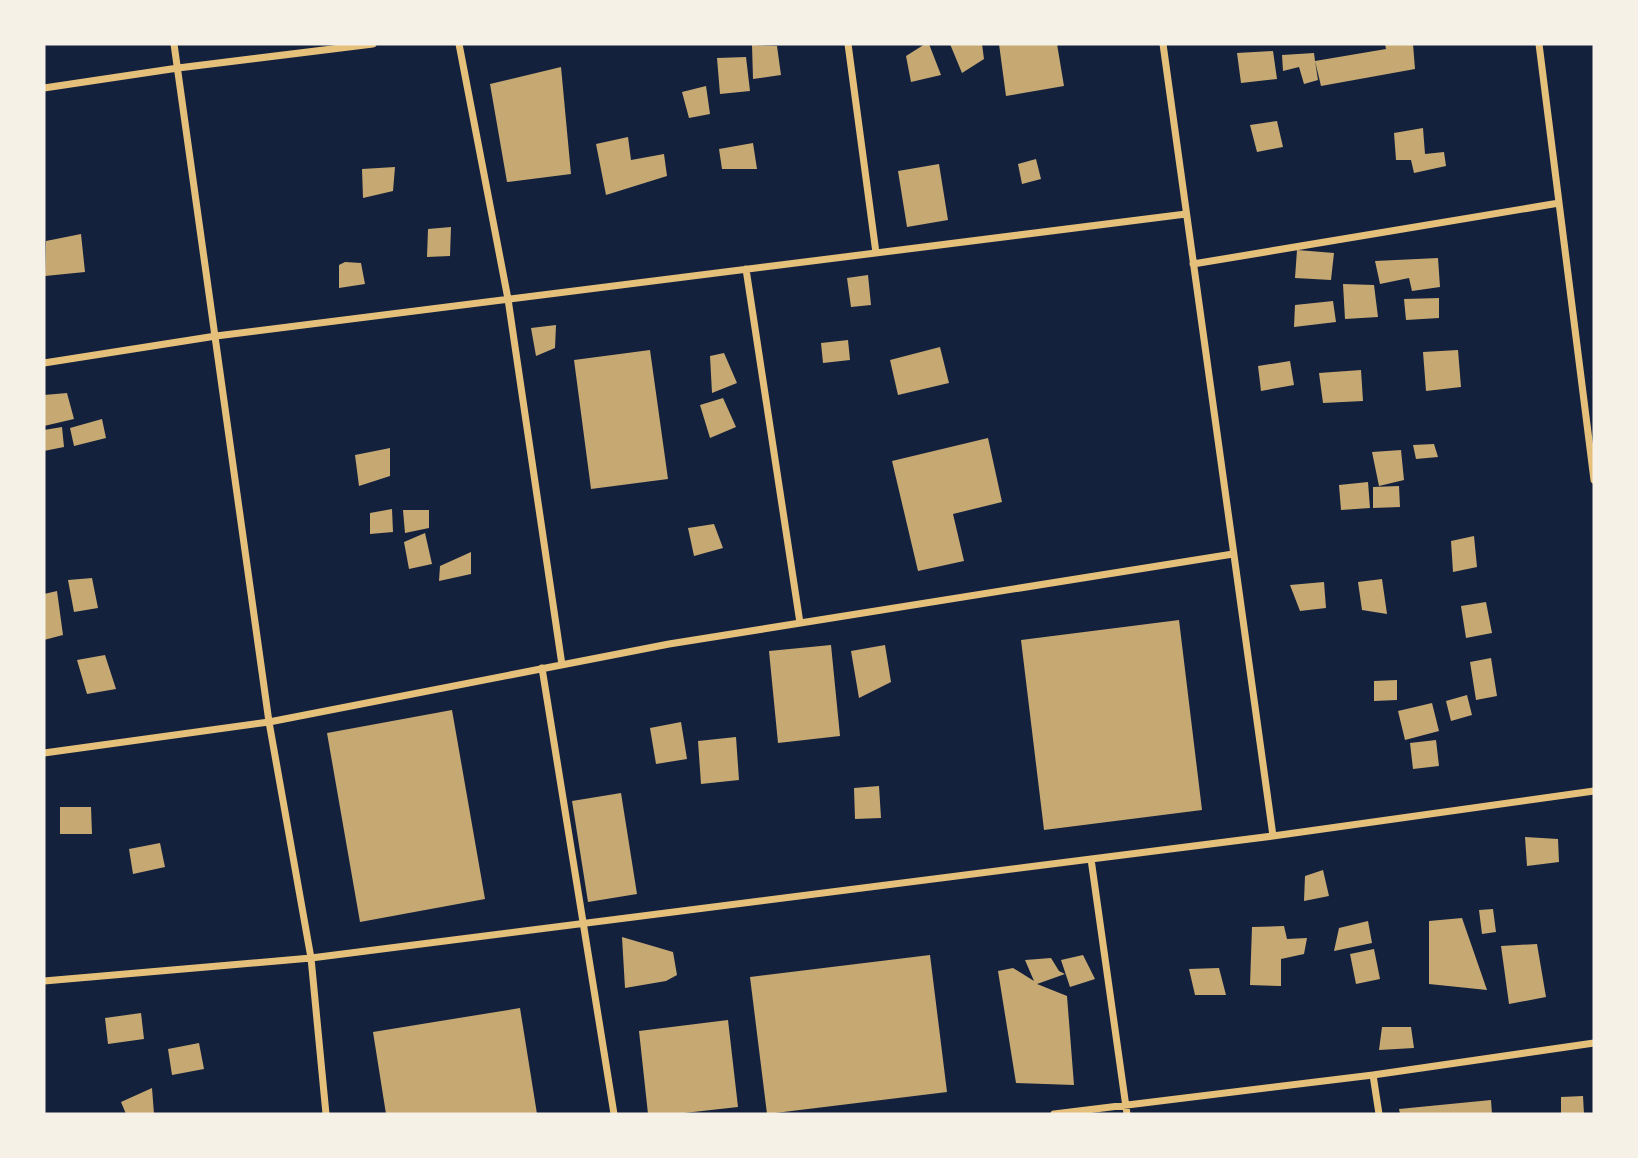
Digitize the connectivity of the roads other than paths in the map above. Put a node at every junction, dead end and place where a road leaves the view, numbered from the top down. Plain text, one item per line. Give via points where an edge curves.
1 (174, 44) edge
2 (373, 44) edge
3 (459, 44) edge
4 (848, 44) edge
5 (1163, 44) edge
6 (1539, 44) edge
7 (178, 68) junction
8 (44, 88) edge
9 (1559, 203) junction
10 (1186, 214) junction
11 (876, 253) junction
12 (1193, 264) junction
13 (747, 269) junction
14 (508, 299) junction
15 (216, 336) junction
16 (44, 363) edge
17 (1594, 480) edge
18 (1233, 554) junction
19 (800, 623) junction
20 (562, 665) junction
21 (542, 668) junction
22 (269, 722) junction
23 (44, 752) edge
24 (1594, 791) edge
25 (1273, 836) junction
26 (1091, 859) junction
27 (582, 924) junction
28 (312, 958) junction
29 (44, 981) edge
30 (1594, 1043) edge
31 (1373, 1076) junction
32 (1126, 1105) junction
33 (326, 1114) edge
34 (614, 1114) edge
35 (1054, 1114) edge
36 (1127, 1114) edge
37 (1379, 1114) edge

1 - 7 street
2 - 7 street
3 - 14 street
4 - 11 street
5 - 10 street
6 - 9 street
7 - 8 street
7 - 15 street
9 - 12 street
9 - 17 street
10 - 11 street
10 - 12 street
11 - 13 street
12 - 18 street
13 - 14 street
13 - 19 street
14 - 15 street
14 - 20 street
15 - 16 street
15 - 22 street
18 - 19 street
18 - 25 street
19 - 20 street
20 - 21 street
21 - 22 street
21 - 27 street
22 - 23 street
22 - 28 street
24 - 25 street
25 - 26 street
26 - 27 street
26 - 32 street
27 - 28 street
27 - 34 street
28 - 29 street
28 - 33 street
30 - 31 street
31 - 32 street
31 - 37 street
32 - 35 street
32 - 36 street

